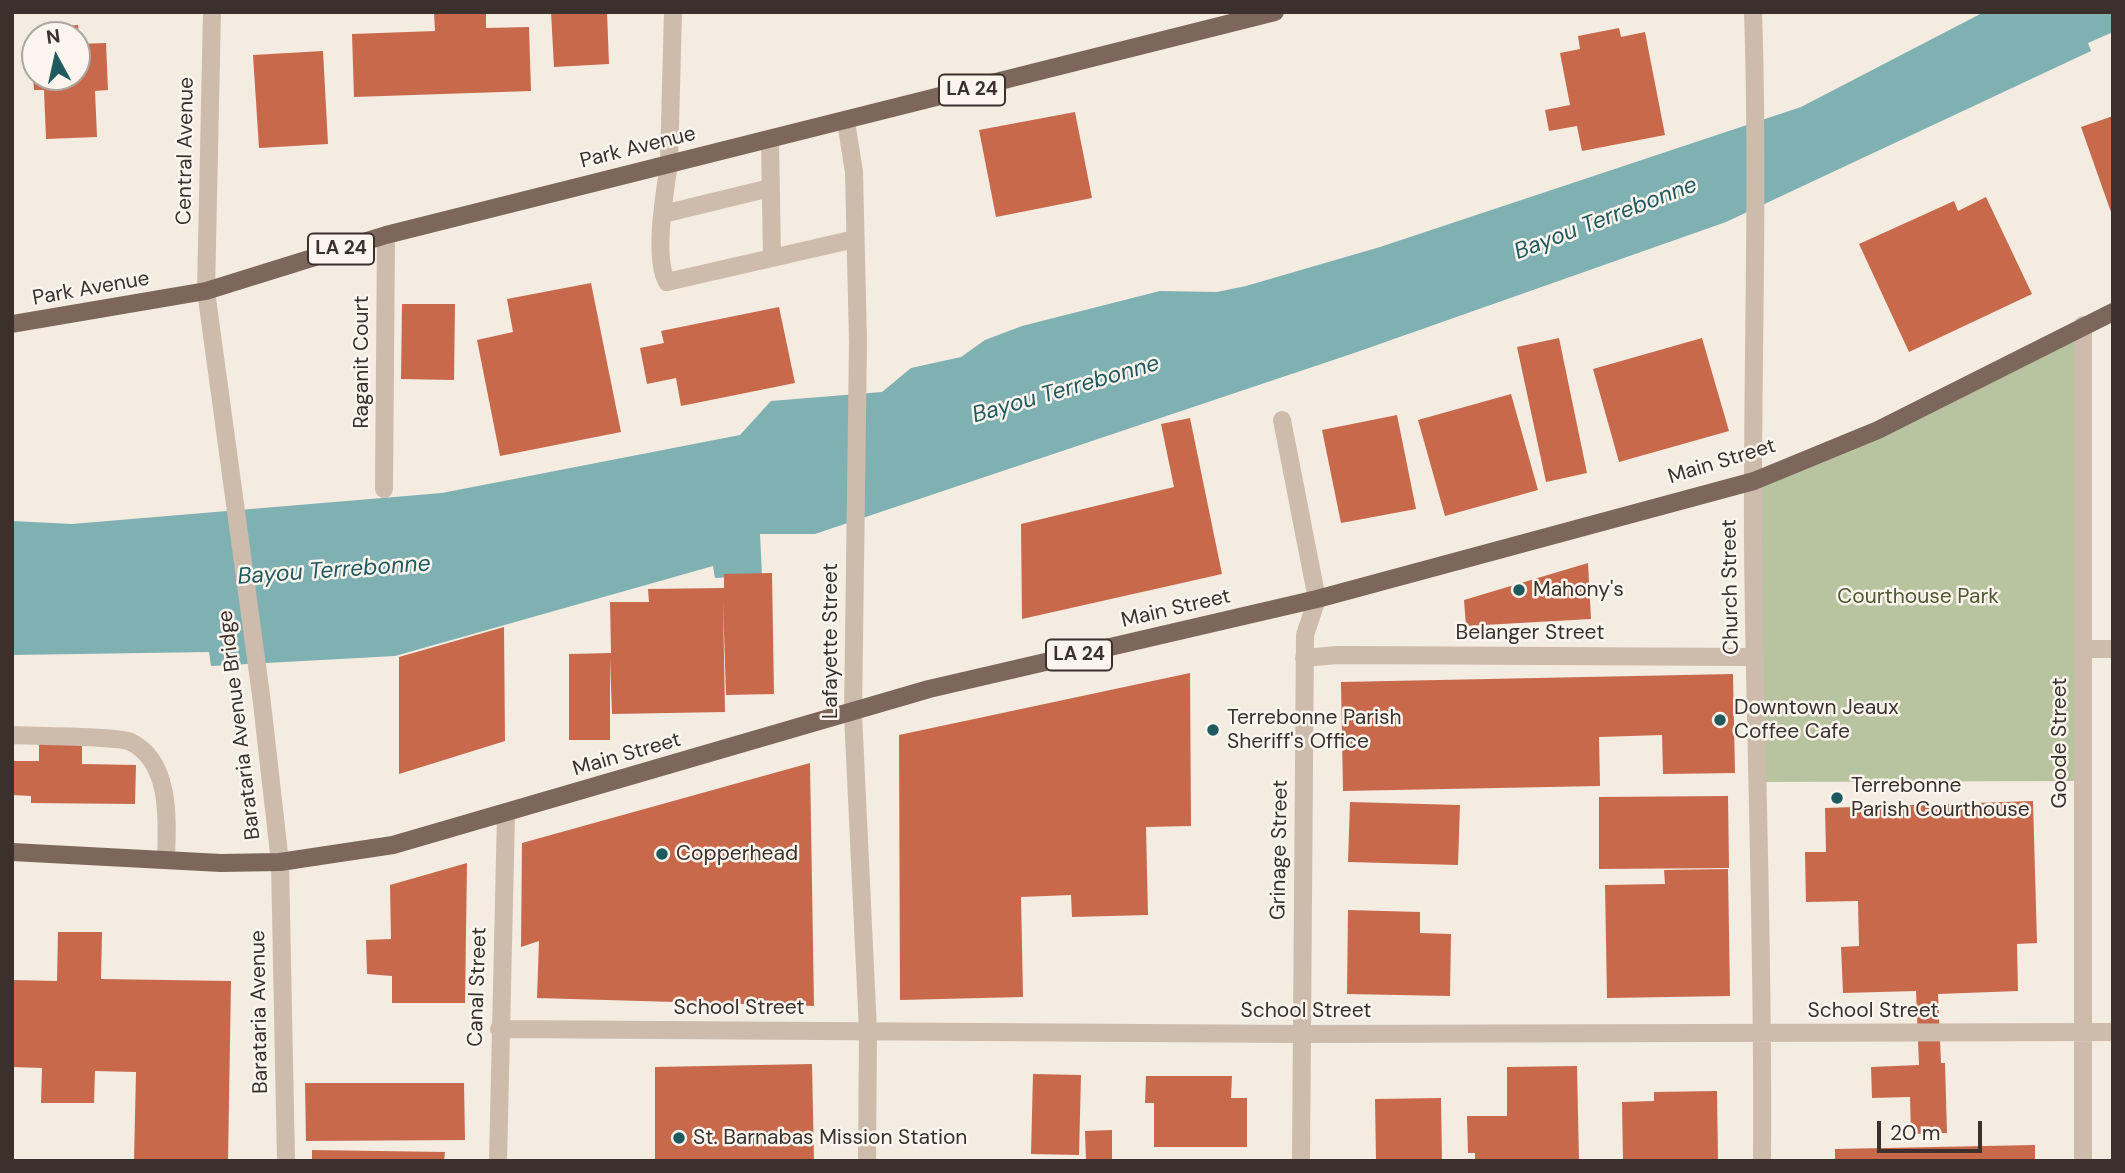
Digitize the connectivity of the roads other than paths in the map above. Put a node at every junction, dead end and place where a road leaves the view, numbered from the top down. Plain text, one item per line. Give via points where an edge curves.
1 (212, 12) edge
2 (673, 12) edge
3 (1275, 12) edge
4 (1752, 12) edge
5 (845, 122) junction
6 (770, 140) junction
7 (669, 163) junction
8 (770, 188) junction
9 (663, 214) junction
10 (386, 235) junction
11 (855, 239) junction
12 (772, 258) junction
13 (206, 291) junction
14 (2113, 312) edge
15 (12, 324) edge
16 (2082, 325) junction
17 (1282, 420) dead end
18 (1754, 481) junction
19 (384, 489) dead end
20 (1317, 599) junction
21 (2083, 649) junction
22 (2113, 649) edge
23 (1755, 657) junction
24 (1304, 658) junction
25 (853, 714) junction
26 (12, 735) edge
27 (506, 814) junction
28 (12, 852) edge
29 (166, 860) junction
30 (280, 862) junction
31 (499, 1029) junction
32 (868, 1031) junction
33 (2083, 1032) junction
34 (2113, 1032) edge
35 (1301, 1034) junction
36 (1763, 1035) junction
37 (286, 1161) edge
38 (498, 1161) edge
39 (867, 1161) edge
40 (1301, 1161) edge
41 (1762, 1161) edge
42 (2083, 1161) edge

1 - 13 street, Central Avenue
2 - 7 street
3 - 5 main road, Park Avenue / LA 24
4 - 18 street, Church Street via 1756,120
5 - 6 main road, Park Avenue / LA 24
5 - 11 street, Lafayette Street via 854,172
6 - 7 main road, Park Avenue / LA 24
6 - 8 street
7 - 9 street
7 - 10 main road, Park Avenue / LA 24
8 - 9 street
8 - 12 street
9 - 12 street via 662,273 667,282
10 - 13 main road, Park Avenue / LA 24
10 - 19 street, Raganit Court
11 - 12 street
11 - 25 street, Lafayette Street
13 - 15 main road, Park Avenue / LA 24
13 - 30 street, Barataria Avenue Bridge
14 - 16 main road, Main Street / LA 24
16 - 18 main road, Main Street / LA 24 via 1878,430
16 - 21 street, Goode Street
17 - 20 street, Grinage Street
18 - 20 main road, Main Street / LA 24
18 - 23 street, Church Street
20 - 24 street, Grinage Street via 1305,635
20 - 25 main road, Main Street / LA 24 via 929,689
21 - 22 street
21 - 33 street, Goode Street
23 - 24 street, Belanger Street
23 - 36 street, Church Street
24 - 35 street, Grinage Street
25 - 27 main road, Main Street / LA 24
25 - 32 street, Lafayette Street
26 - 29 street via 130,741 149,756 167,804
27 - 30 main road, Main Street / LA 24 via 393,845
27 - 31 street, Canal Street
28 - 29 main road, Main Street / LA 24
29 - 30 main road, Main Street / LA 24
30 - 37 street, Barataria Avenue
31 - 32 street, School Street
31 - 38 street, Canal Street
32 - 35 street, School Street
32 - 39 street, Lafayette Street
33 - 34 street, School Street
33 - 36 street, School Street
33 - 42 street, Goode Street
35 - 36 street, School Street
35 - 40 street, Grinage Street
36 - 41 street, Church Street

